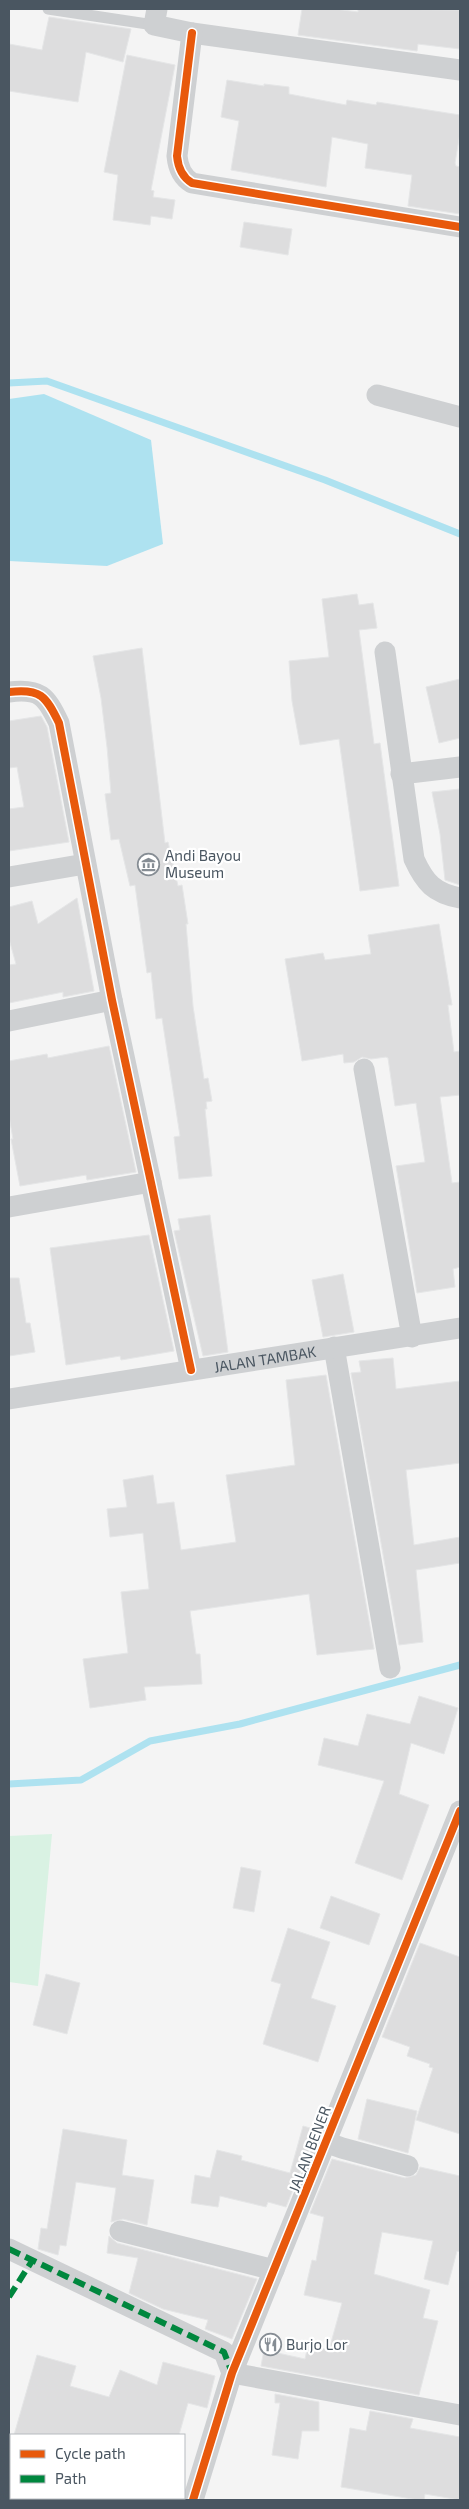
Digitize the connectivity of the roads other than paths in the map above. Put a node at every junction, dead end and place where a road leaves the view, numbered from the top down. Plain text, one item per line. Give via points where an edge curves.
1 (48, 9) edge
2 (155, 17) edge
3 (192, 33) junction
4 (460, 70) edge
5 (460, 227) edge
6 (377, 395) dead end
7 (460, 417) edge
8 (385, 652) dead end
9 (9, 692) edge
10 (460, 767) edge
11 (401, 774) junction
12 (85, 864) junction
13 (9, 877) edge
14 (460, 898) edge
15 (112, 1000) junction
16 (9, 1021) edge
17 (364, 1069) dead end
18 (151, 1182) junction
19 (9, 1207) edge
20 (460, 1328) edge
21 (412, 1337) junction
22 (334, 1346) junction
23 (191, 1370) junction
24 (9, 1399) edge
25 (390, 1668) dead end
26 (460, 1811) edge
27 (325, 2142) junction
28 (408, 2166) dead end
29 (120, 2231) dead end
30 (9, 2249) edge
31 (274, 2270) junction
32 (232, 2373) junction
33 (460, 2415) edge
34 (193, 2500) edge

1 - 2 lane
2 - 3 street
3 - 4 street
3 - 5 street via 177,156 186,179 192,183
6 - 7 street
8 - 11 street
9 - 12 street via 23,690 41,694 48,700 59,723
10 - 11 street
11 - 14 street via 417,866 429,884 442,894
12 - 13 street
12 - 15 street
15 - 16 street
15 - 18 street
17 - 21 street
18 - 19 street
18 - 23 street
20 - 21 street, JALAN TAMBAK
21 - 22 street, JALAN TAMBAK
22 - 23 street, JALAN TAMBAK
22 - 25 street
23 - 24 street, JALAN TAMBAK
26 - 27 street, JALAN BENER
27 - 28 street
27 - 31 street, JALAN BENER via 304,2202
29 - 31 street
30 - 32 street via 224,2352
31 - 32 street, JALAN BENER
32 - 33 street
32 - 34 street, JALAN BENER

